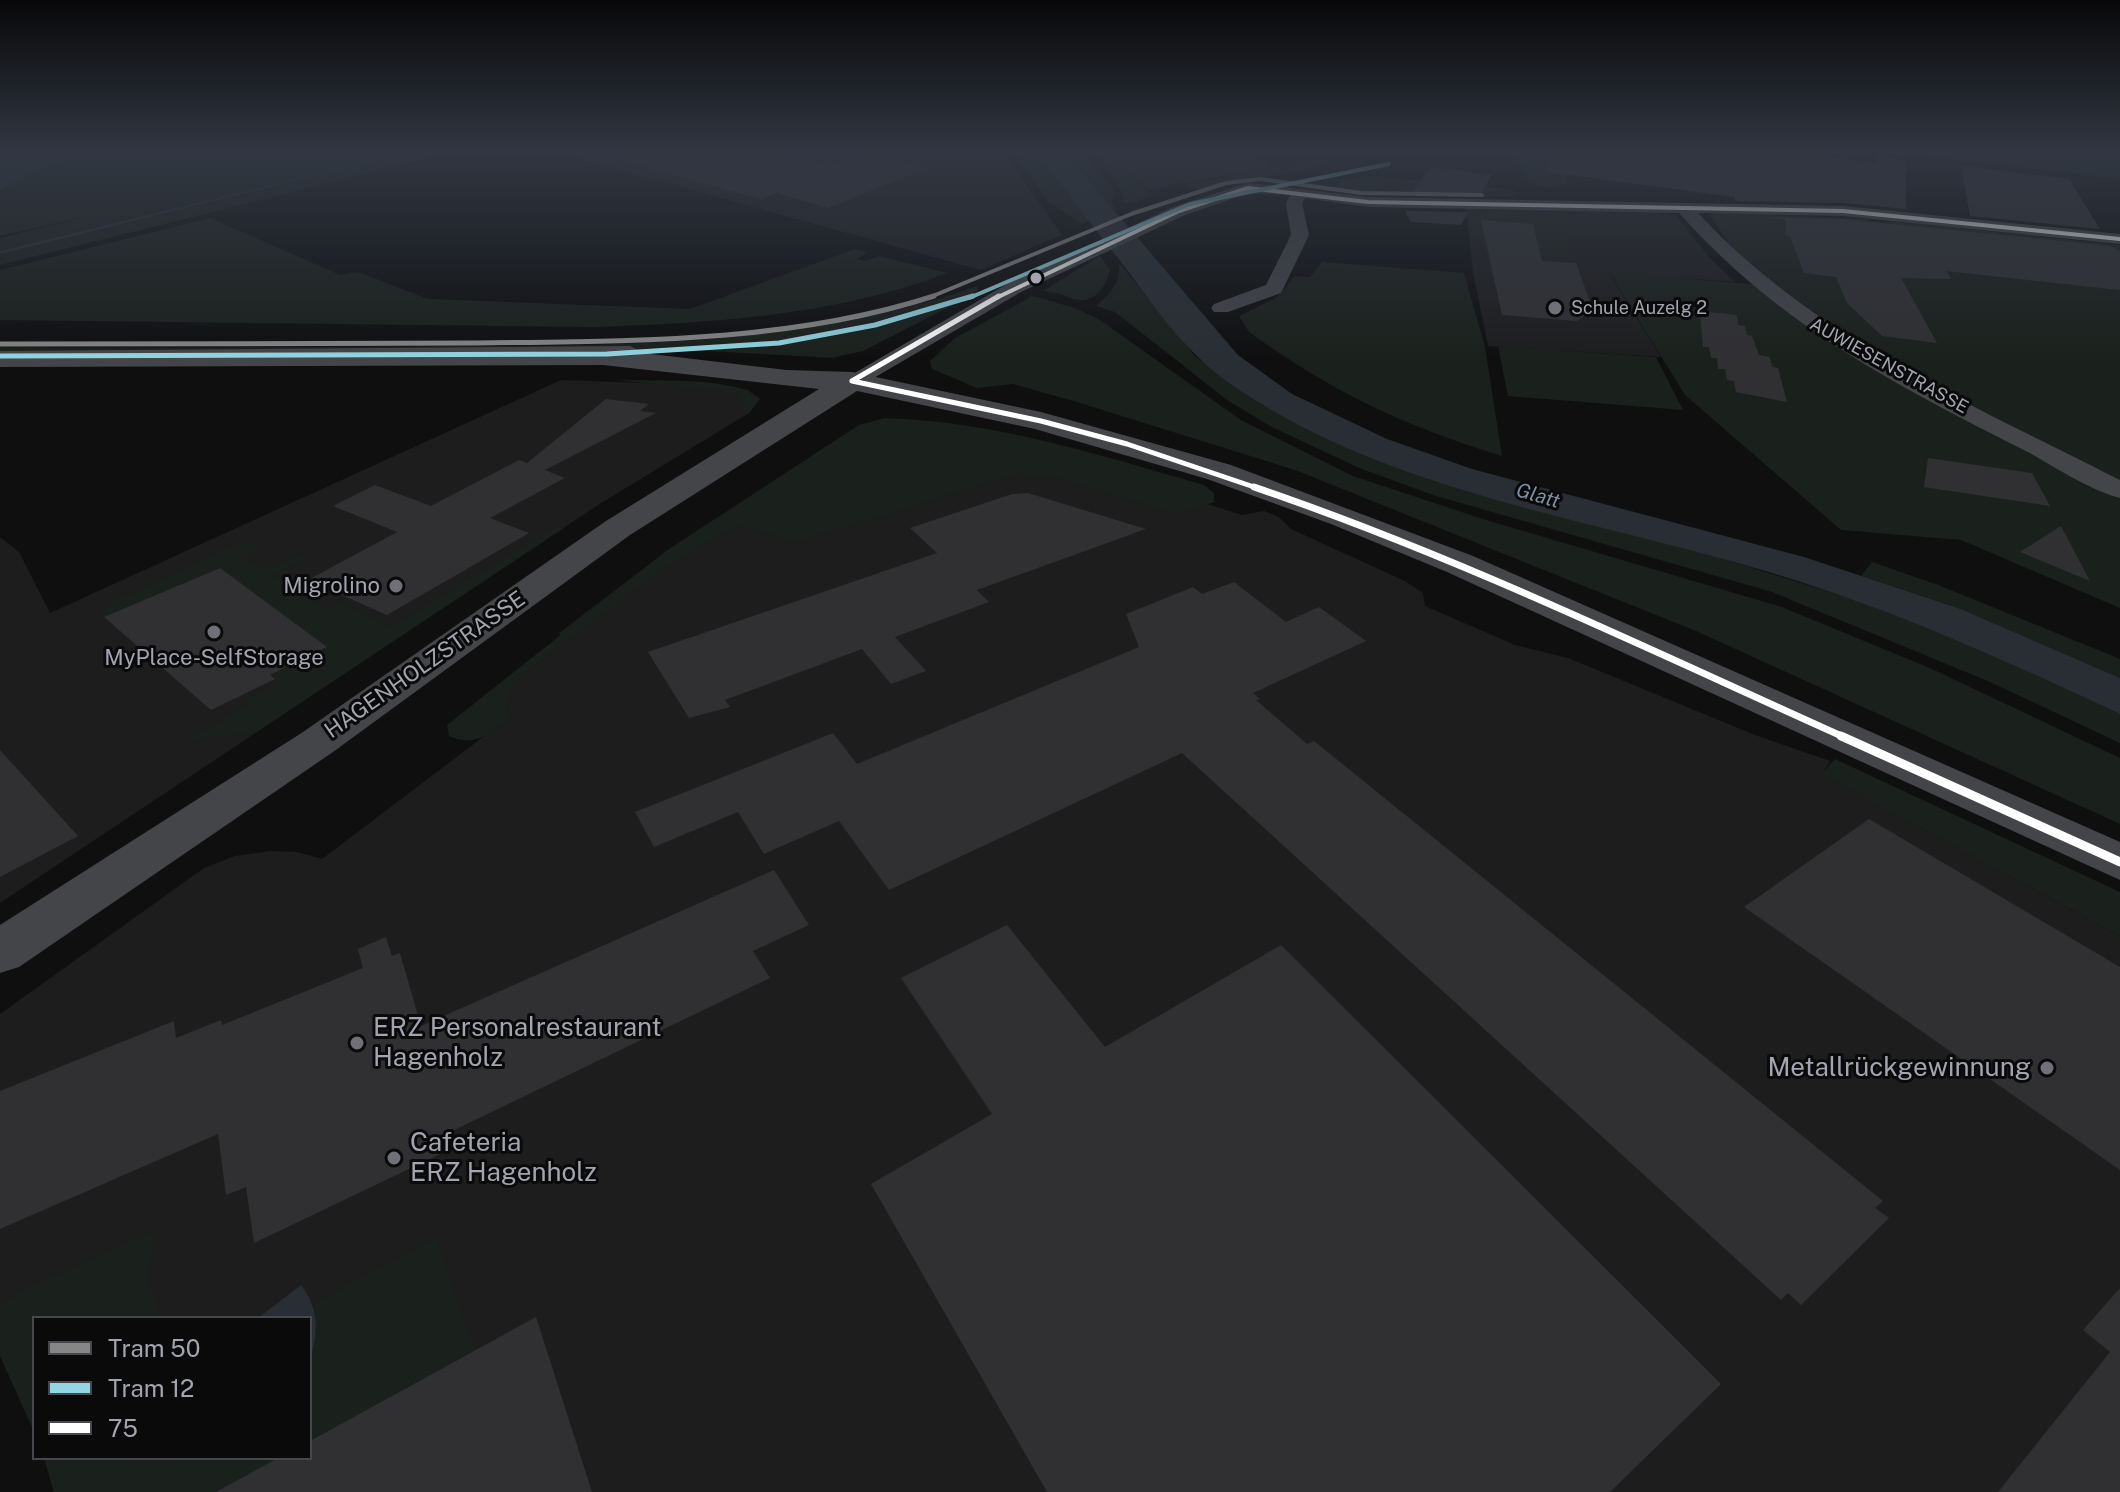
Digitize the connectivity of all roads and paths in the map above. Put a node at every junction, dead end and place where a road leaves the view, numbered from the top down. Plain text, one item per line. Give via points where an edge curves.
1 (1156, 222) edge
2 (1297, 222) edge
3 (1696, 222) edge
4 (1963, 222) edge
5 (2120, 239) edge
6 (1221, 308) dead end
7 (0, 359) edge
8 (852, 381) junction
9 (2120, 490) edge
10 (2120, 862) edge
11 (0, 952) edge

1 - 8 street via 1014,288
2 - 6 street via 1300,235 1274,289
3 - 9 street, AUWIESENSTRASSE via 1734,263 1806,320
4 - 5 street
7 - 8 street via 603,357 786,379
8 - 10 street via 1127,444 1343,517 1488,577
8 - 11 street, HAGENHOLZSTRASSE via 618,528 318,742

